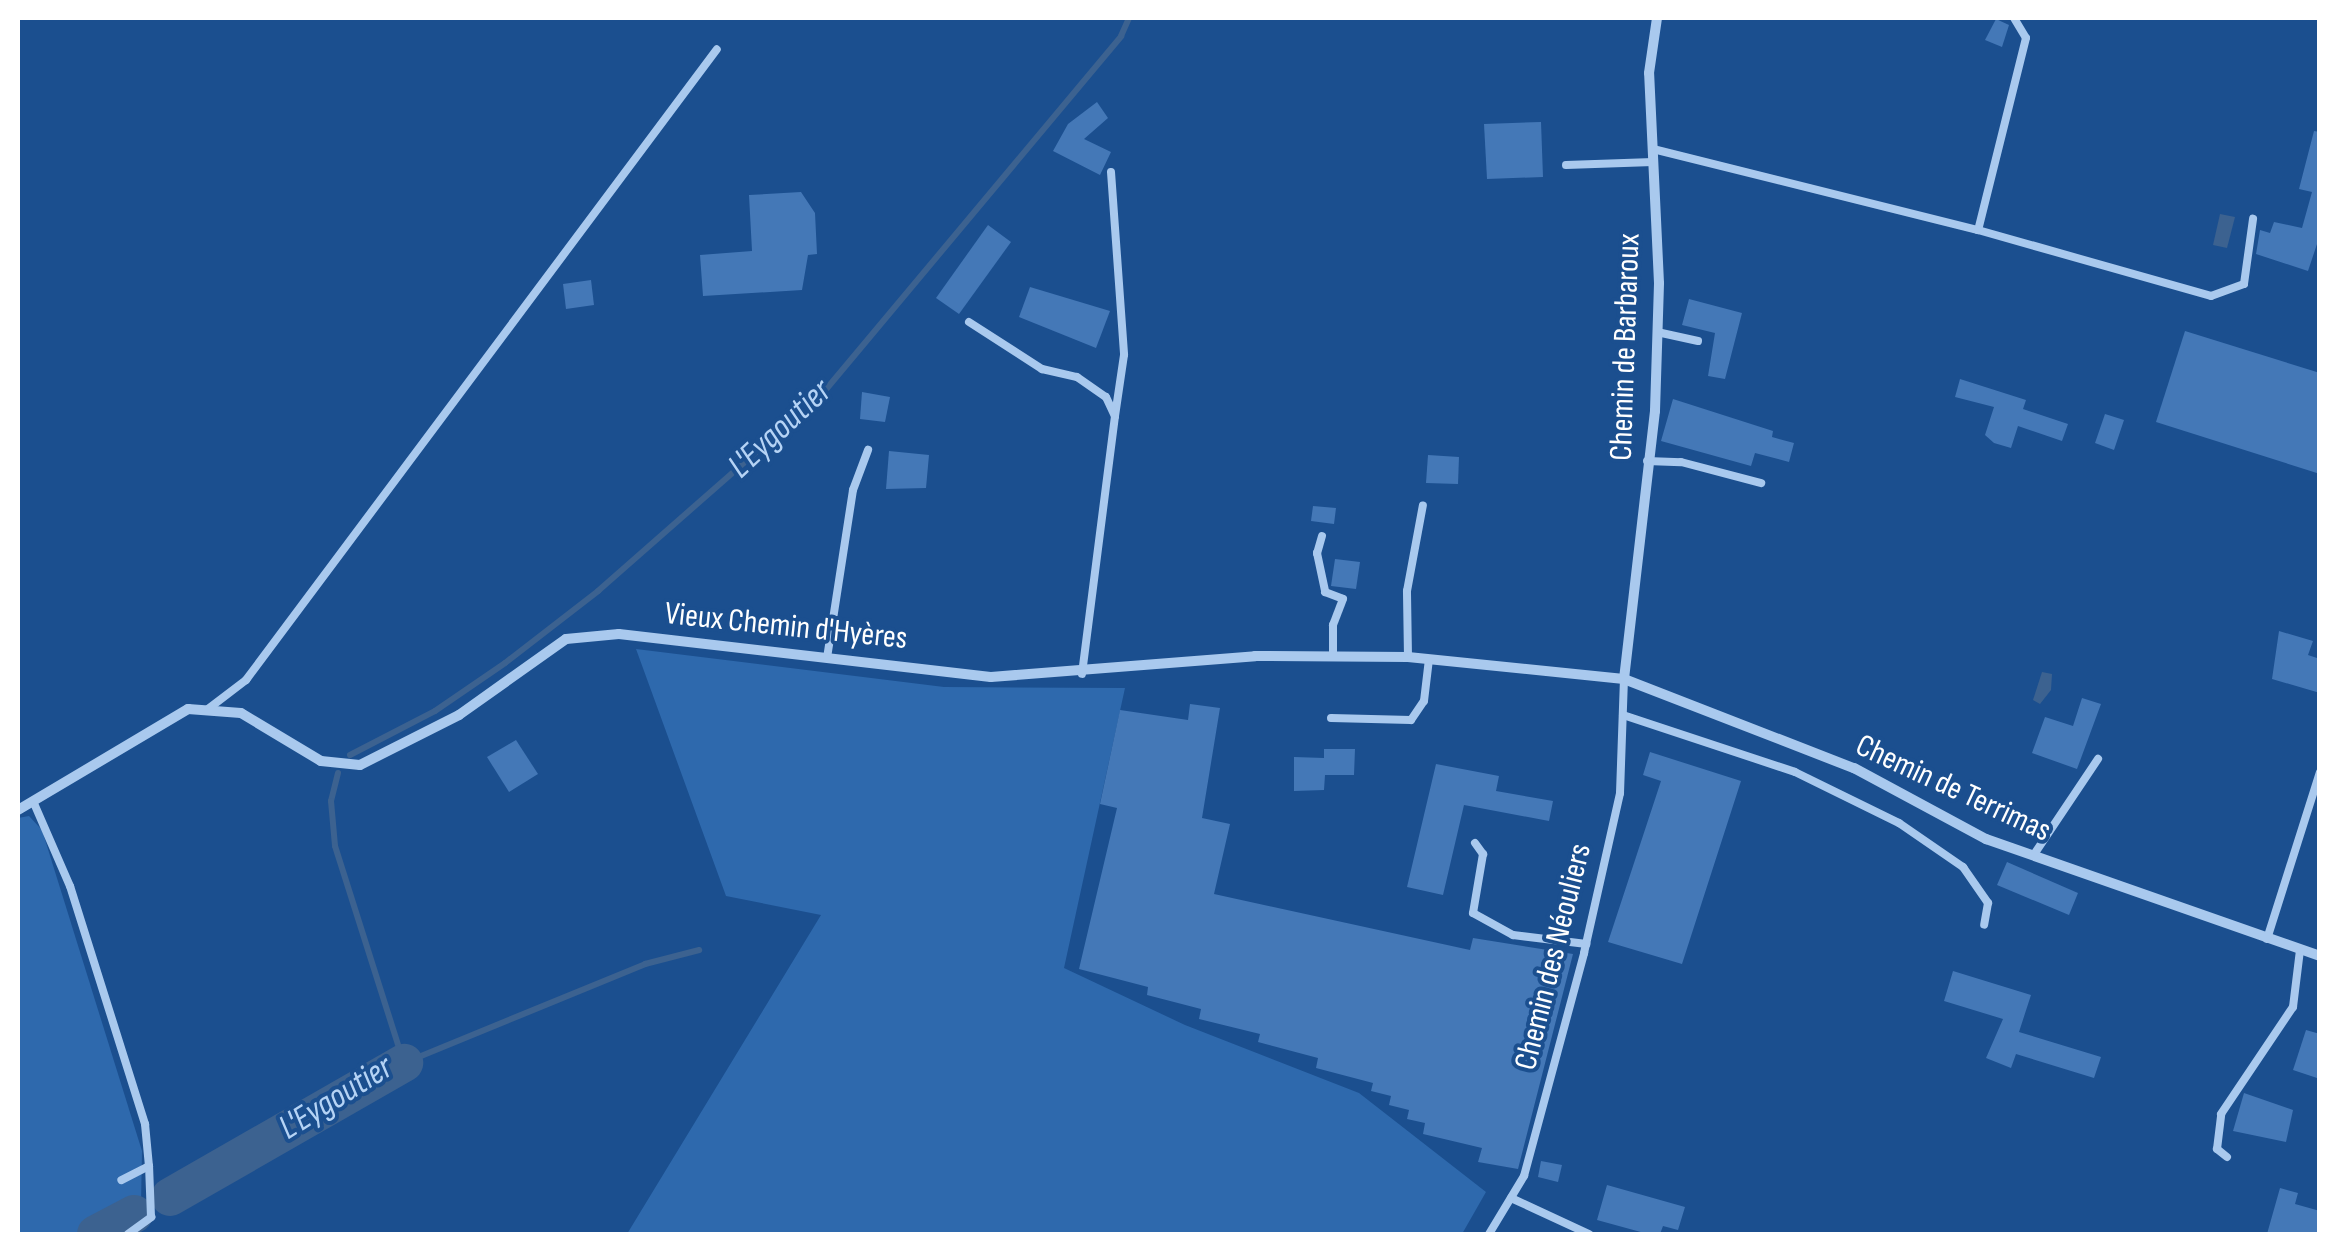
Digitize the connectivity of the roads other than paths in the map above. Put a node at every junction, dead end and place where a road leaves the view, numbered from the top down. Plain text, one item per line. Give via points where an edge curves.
1 (1657, 18) edge
2 (2014, 18) edge
3 (717, 49) dead end
4 (1652, 150) junction
5 (1653, 162) junction
6 (1566, 164) dead end
7 (1112, 172) dead end
8 (2253, 218) dead end
9 (1978, 230) junction
10 (969, 322) dead end
11 (1657, 332) junction
12 (1698, 340) dead end
13 (1115, 416) junction
14 (868, 450) dead end
15 (1647, 461) junction
16 (1761, 483) dead end
17 (1424, 505) dead end
18 (1322, 536) dead end
19 (1332, 654) junction
20 (1408, 657) junction
21 (828, 658) junction
22 (1429, 658) junction
23 (1082, 674) junction
24 (1624, 679) junction
25 (208, 709) junction
26 (1623, 714) junction
27 (1331, 718) dead end
28 (2098, 759) dead end
29 (2320, 772) edge
30 (33, 801) junction
31 (18, 810) edge
32 (1475, 843) dead end
33 (2033, 856) junction
34 (1984, 926) dead end
35 (2267, 939) junction
36 (1586, 944) junction
37 (2300, 950) junction
38 (2320, 956) edge
39 (2227, 1157) dead end
40 (149, 1166) junction
41 (122, 1180) dead end
42 (1510, 1198) junction
43 (128, 1234) edge
44 (1489, 1234) edge
45 (1590, 1234) edge

1 - 4 street, Chemin de Barbaroux via 1649,73
2 - 9 lane via 2026,38
3 - 25 lane via 246,680
4 - 5 street, Chemin de Barbaroux
4 - 9 lane
5 - 6 lane
5 - 11 street, Chemin de Barbaroux
7 - 13 lane via 1124,355
8 - 9 lane via 2244,284 2211,296
10 - 13 lane via 1042,368 1077,377 1106,397
11 - 12 lane
11 - 15 street, Chemin de Barbaroux
13 - 23 lane
14 - 21 lane via 854,490
15 - 16 lane via 1682,462
15 - 24 street, Chemin de Barbaroux
17 - 20 lane via 1407,591
18 - 19 lane via 1317,553 1325,592 1343,599
19 - 20 street, Vieux Chemin d'Hyères
19 - 23 street, Vieux Chemin d'Hyères
20 - 22 street, Vieux Chemin d'Hyères
21 - 23 street, Vieux Chemin d'Hyères via 991,677
21 - 25 street, Vieux Chemin d'Hyères via 619,634 566,639 459,715 360,765 321,761 241,713
22 - 24 street, Vieux Chemin d'Hyères
22 - 27 lane via 1424,701 1410,720
24 - 26 lane, Chemin des Néouliers
24 - 33 street, Chemin de Terrimas via 1854,768 1986,839
25 - 30 street via 188,709
26 - 34 lane via 1795,772 1899,824 1963,867 1988,903
26 - 36 lane, Chemin des Néouliers via 1620,793
28 - 33 lane
29 - 35 lane
30 - 31 street
30 - 40 lane via 64,870 136,1091
32 - 36 lane via 1483,854 1473,913 1513,935
33 - 35 street, Chemin de Terrimas
35 - 37 street, Chemin de Terrimas
36 - 42 lane, Chemin des Néouliers via 1533,1146
37 - 38 street, Chemin de Terrimas
37 - 39 lane via 2293,1007 2221,1114 2217,1149
40 - 41 lane
40 - 43 lane via 151,1218
42 - 44 lane, Chemin des Néouliers
42 - 45 lane

